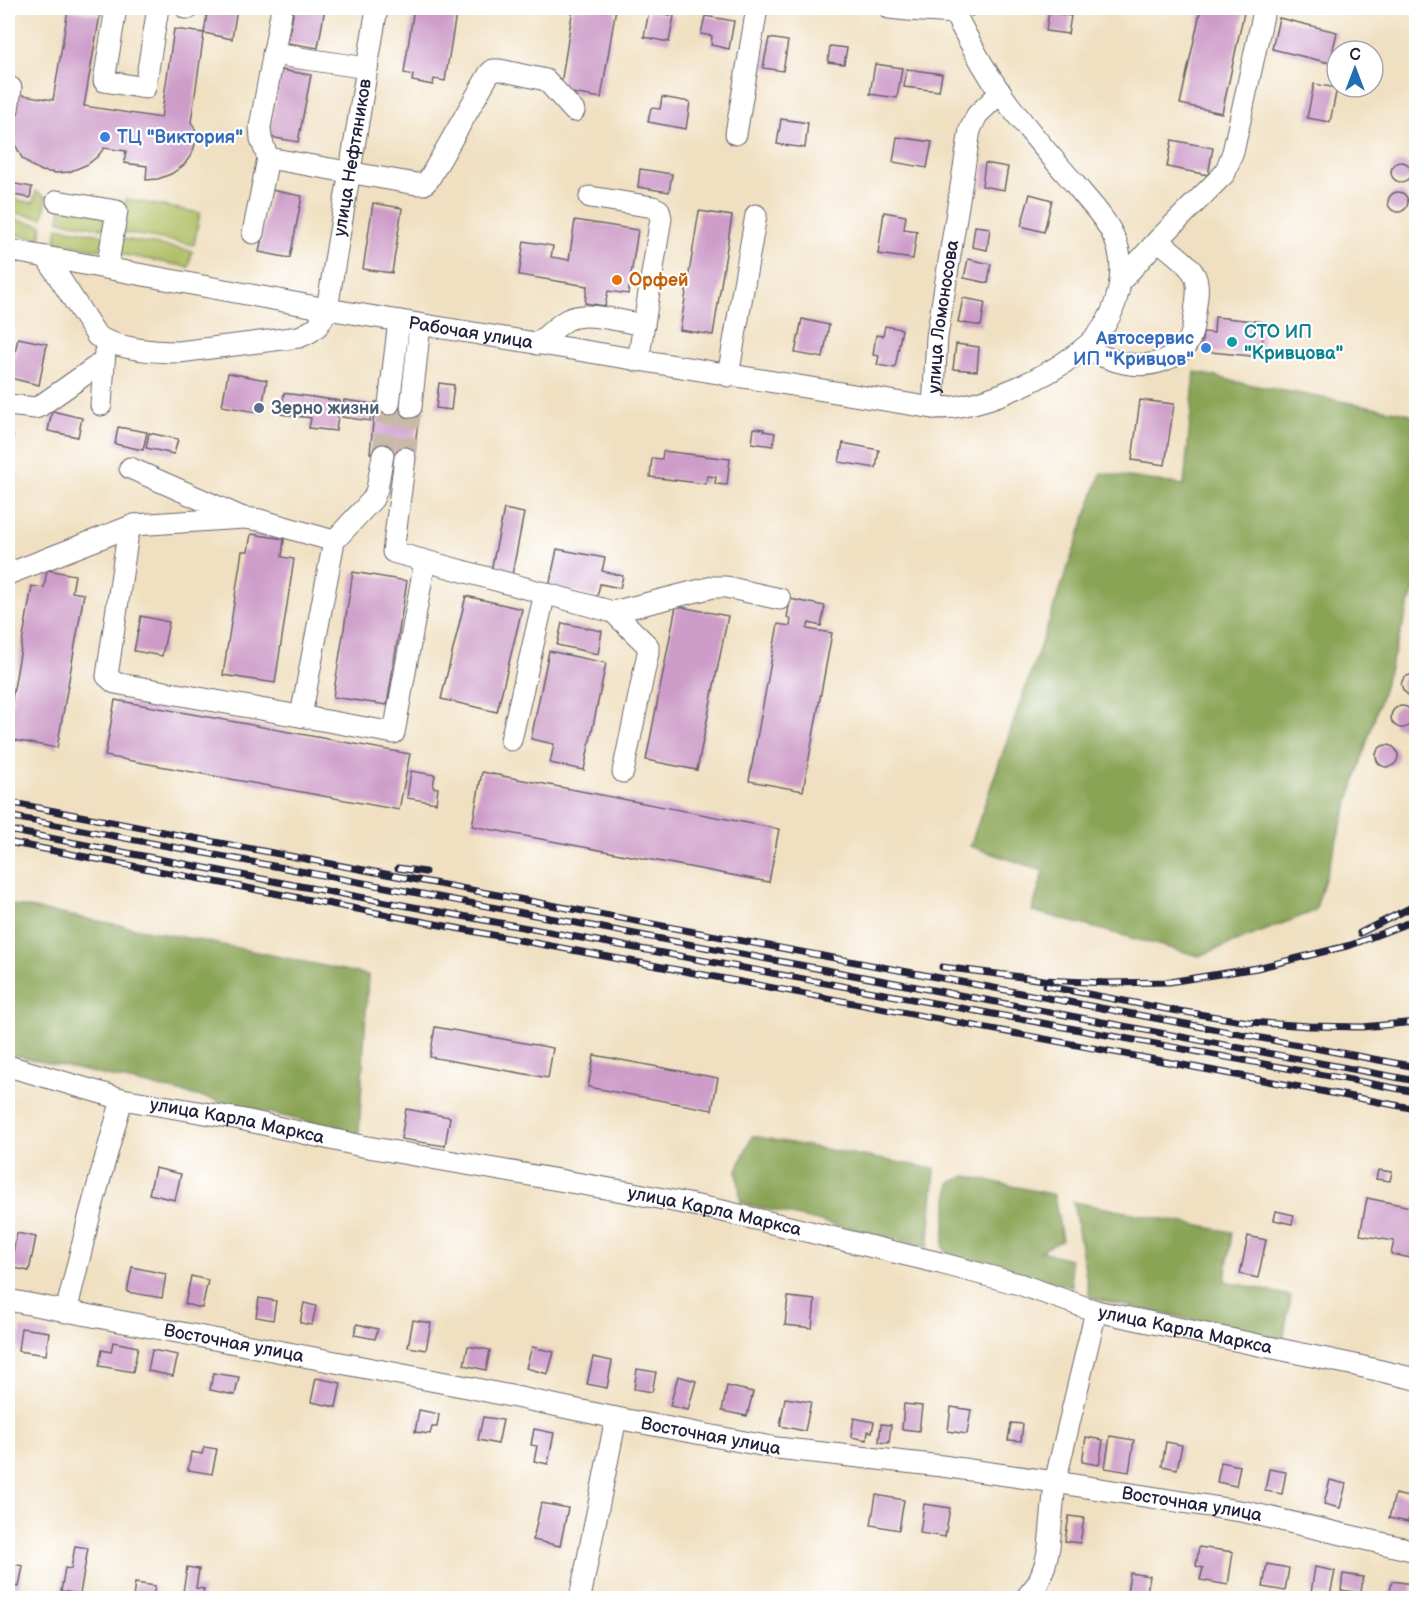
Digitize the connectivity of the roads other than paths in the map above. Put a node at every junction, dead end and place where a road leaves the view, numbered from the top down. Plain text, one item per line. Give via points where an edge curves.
1 (116, 8) edge
2 (158, 8) edge
3 (282, 8) edge
4 (377, 8) edge
5 (757, 8) edge
6 (889, 8) edge
7 (954, 10) edge
8 (1264, 11) dead end
9 (273, 54) junction
10 (367, 68) junction
11 (11, 88) dead end
12 (1001, 92) junction
13 (8, 109) edge
14 (574, 111) dead end
15 (736, 134) dead end
16 (268, 158) junction
17 (350, 172) junction
18 (590, 197) dead end
19 (57, 201) dead end
20 (756, 215) dead end
21 (253, 233) dead end
22 (1158, 240) junction
23 (8, 249) edge
24 (46, 257) junction
25 (107, 268) junction
26 (1120, 282) junction
27 (327, 309) junction
28 (410, 323) junction
29 (644, 325) junction
30 (537, 344) junction
31 (1085, 348) junction
32 (105, 351) junction
33 (638, 361) junction
34 (728, 376) junction
35 (389, 404) tunnel mouth
36 (8, 405) edge
37 (101, 405) dead end
38 (411, 407) tunnel mouth
39 (933, 408) junction
40 (383, 455) tunnel mouth
41 (405, 458) tunnel mouth
42 (130, 468) dead end
43 (244, 518) junction
44 (134, 525) junction
45 (334, 541) junction
46 (425, 561) junction
47 (8, 574) edge
48 (545, 593) junction
49 (780, 599) dead end
50 (613, 612) junction
51 (301, 717) junction
52 (511, 740) dead end
53 (623, 772) dead end
54 (8, 1066) edge
55 (122, 1099) junction
56 (8, 1300) edge
57 (1096, 1311) junction
58 (66, 1312) junction
59 (1416, 1379) edge
60 (616, 1418) junction
61 (1055, 1482) junction
62 (1416, 1551) edge
63 (580, 1599) edge
64 (1026, 1599) edge

1 - 2 street via 104,81 145,88
3 - 9 street
4 - 10 street, улица Нефтяников
5 - 15 street
6 - 7 street
7 - 12 street, улица Ломоносова
8 - 22 street via 1225,173
9 - 10 street
9 - 16 street via 260,133
10 - 17 street, улица Нефтяников
11 - 13 street
12 - 26 street, улица Ломоносова via 1105,220 1117,244
12 - 39 street, улица Ломоносова via 977,115 970,130 937,337
14 - 17 street via 546,80 494,70 424,184
16 - 17 street
16 - 21 street
17 - 27 street, улица Нефтяников
18 - 29 street via 659,210 661,218
19 - 25 street via 117,211
20 - 34 street
22 - 26 street
22 - 31 street via 1188,266 1198,287 1187,344 1178,354 1160,362 1137,366 1114,362
23 - 24 street, Рабочая улица
24 - 25 street, Рабочая улица
24 - 32 street
25 - 27 street, Рабочая улица
26 - 31 street, улица Ломоносова via 1119,294 1106,322
27 - 28 street, Рабочая улица
27 - 32 street via 314,331 299,337 179,352
28 - 30 street, Рабочая улица
28 - 35 street
28 - 38 street
29 - 30 street via 575,317
29 - 33 street
30 - 33 street, Рабочая улица
31 - 39 street, улица Ломоносова via 1062,365 1005,393 959,407
32 - 36 street via 40,406
32 - 37 street
33 - 34 street, Рабочая улица
34 - 39 street, Рабочая улица
40 - 45 street via 373,499
41 - 46 street via 393,552
42 - 43 street
43 - 44 street
43 - 45 street
44 - 47 street
44 - 51 street via 128,533 107,676 115,683
45 - 51 street
46 - 48 street
46 - 51 street via 394,734
48 - 50 street
48 - 52 street
49 - 50 street via 713,586
50 - 53 street via 648,646
54 - 55 street, улица Карла Маркса
55 - 57 street, улица Карла Маркса via 727,1211 1019,1284
55 - 58 street
56 - 58 street, Восточная улица
57 - 59 street, улица Карла Маркса
57 - 61 street
58 - 60 street, Восточная улица
60 - 61 street, Восточная улица via 777,1448
60 - 63 street
61 - 62 street, Восточная улица via 1246,1512
61 - 64 street via 1045,1565

